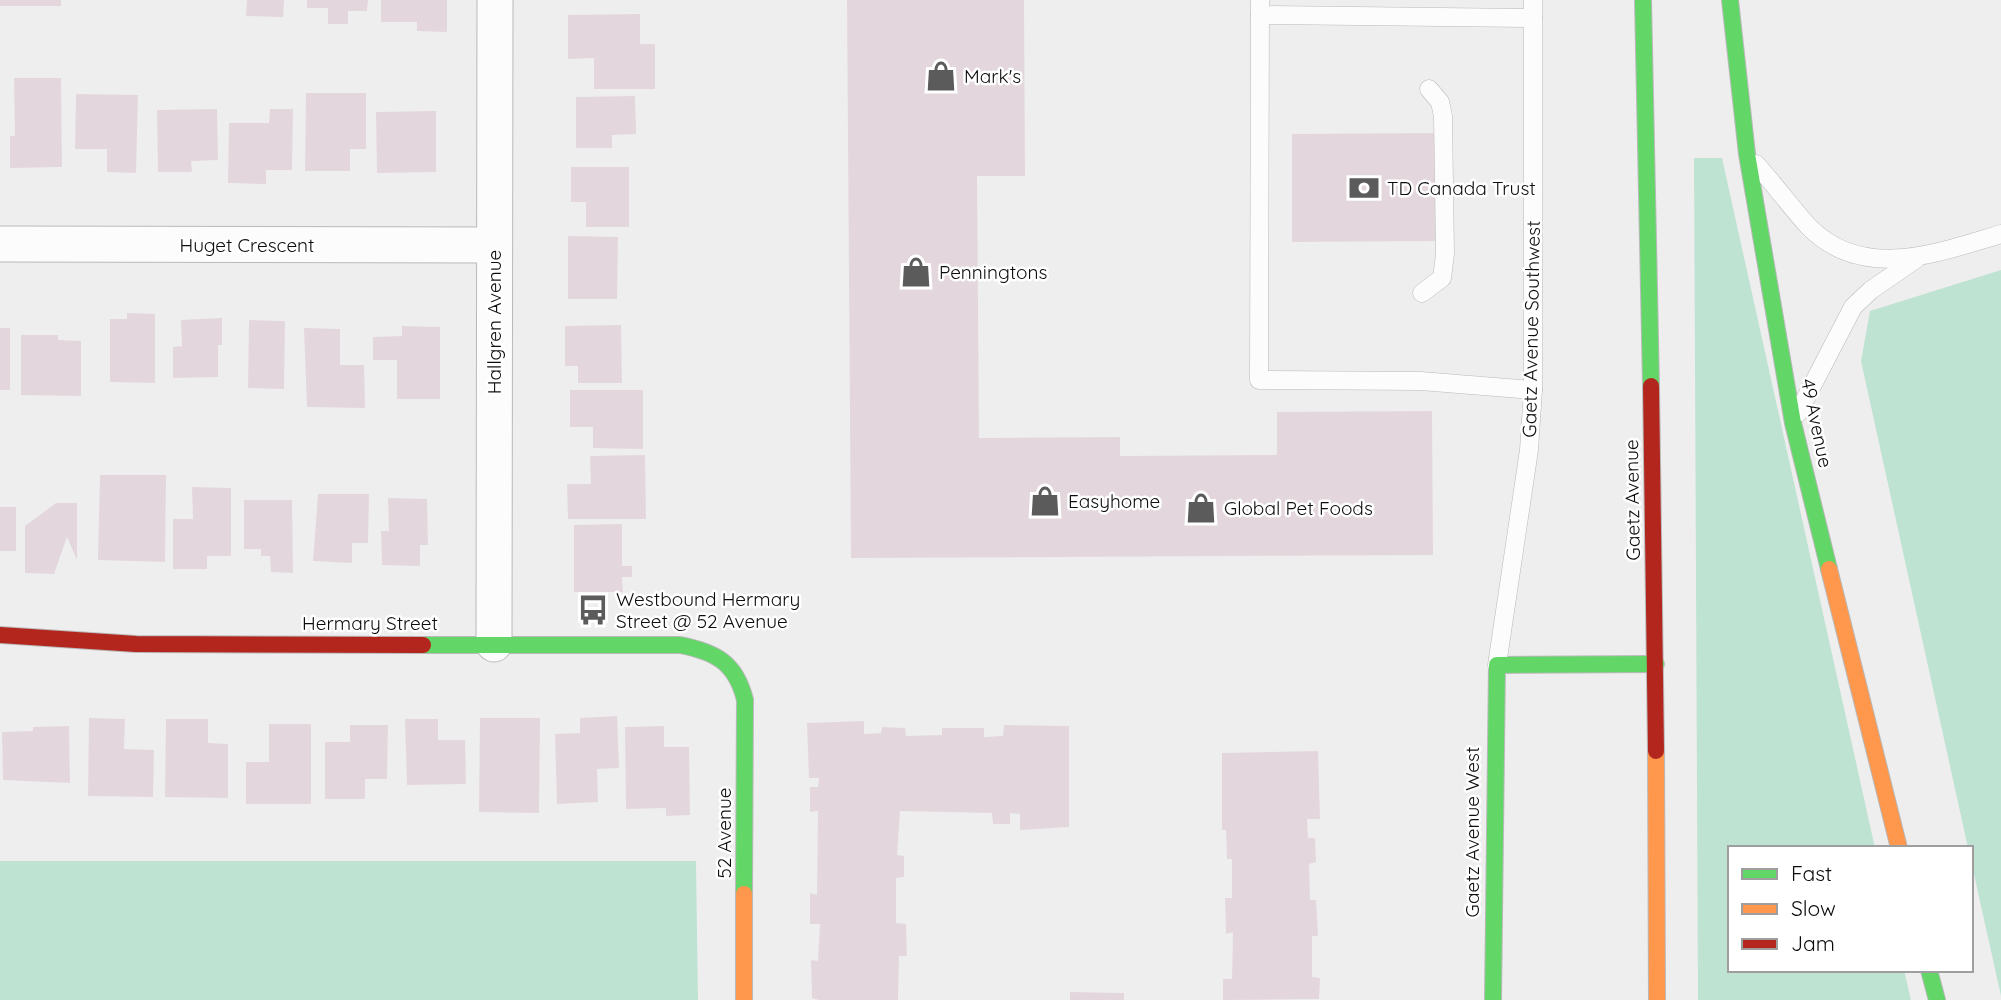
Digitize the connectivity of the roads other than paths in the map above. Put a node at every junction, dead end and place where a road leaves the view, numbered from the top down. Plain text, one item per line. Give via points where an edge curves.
1 (495, 0) edge
2 (1643, 0) edge
3 (1730, 0) edge
4 (1260, 7) edge
5 (1533, 9) edge
6 (1429, 89) dead end
7 (1747, 154) junction
8 (2001, 234) edge
9 (0, 244) edge
10 (494, 245) junction
11 (1917, 259) junction
12 (1422, 293) dead end
13 (1533, 390) junction
14 (1793, 423) junction
15 (0, 635) edge
16 (494, 644) junction
17 (1497, 664) junction
18 (1656, 664) junction
19 (735, 668) joint
20 (1899, 846) edge
21 (1930, 972) edge
22 (744, 1000) edge
23 (1493, 1000) edge
24 (1657, 1000) edge
25 (1937, 1000) edge

1 - 10 street, Hallgren Avenue
2 - 18 main road, Gaetz Avenue
3 - 7 main road, 49 Avenue
4 - 5 lane
4 - 13 lane via 1259,380 1421,381
5 - 13 lane, Gaetz Avenue Southwest
6 - 12 lane via 1440,102 1443,116 1444,254 1442,278
7 - 11 lane via 1808,226 1838,249 1879,259
7 - 14 main road, 49 Avenue
8 - 11 lane
9 - 10 street, Huget Crescent
10 - 16 street, Hallgren Avenue
11 - 14 lane via 1853,307
13 - 17 lane, Gaetz Avenue Southwest
14 - 20 main road, 49 Avenue
15 - 16 main road, Hermary Street via 136,644
16 - 19 main road, Hermary Street via 680,645 713,653
17 - 18 main road
17 - 23 main road, Gaetz Avenue West
18 - 24 main road, Gaetz Avenue
19 - 22 main road, 52 Avenue via 745,700
21 - 25 main road

